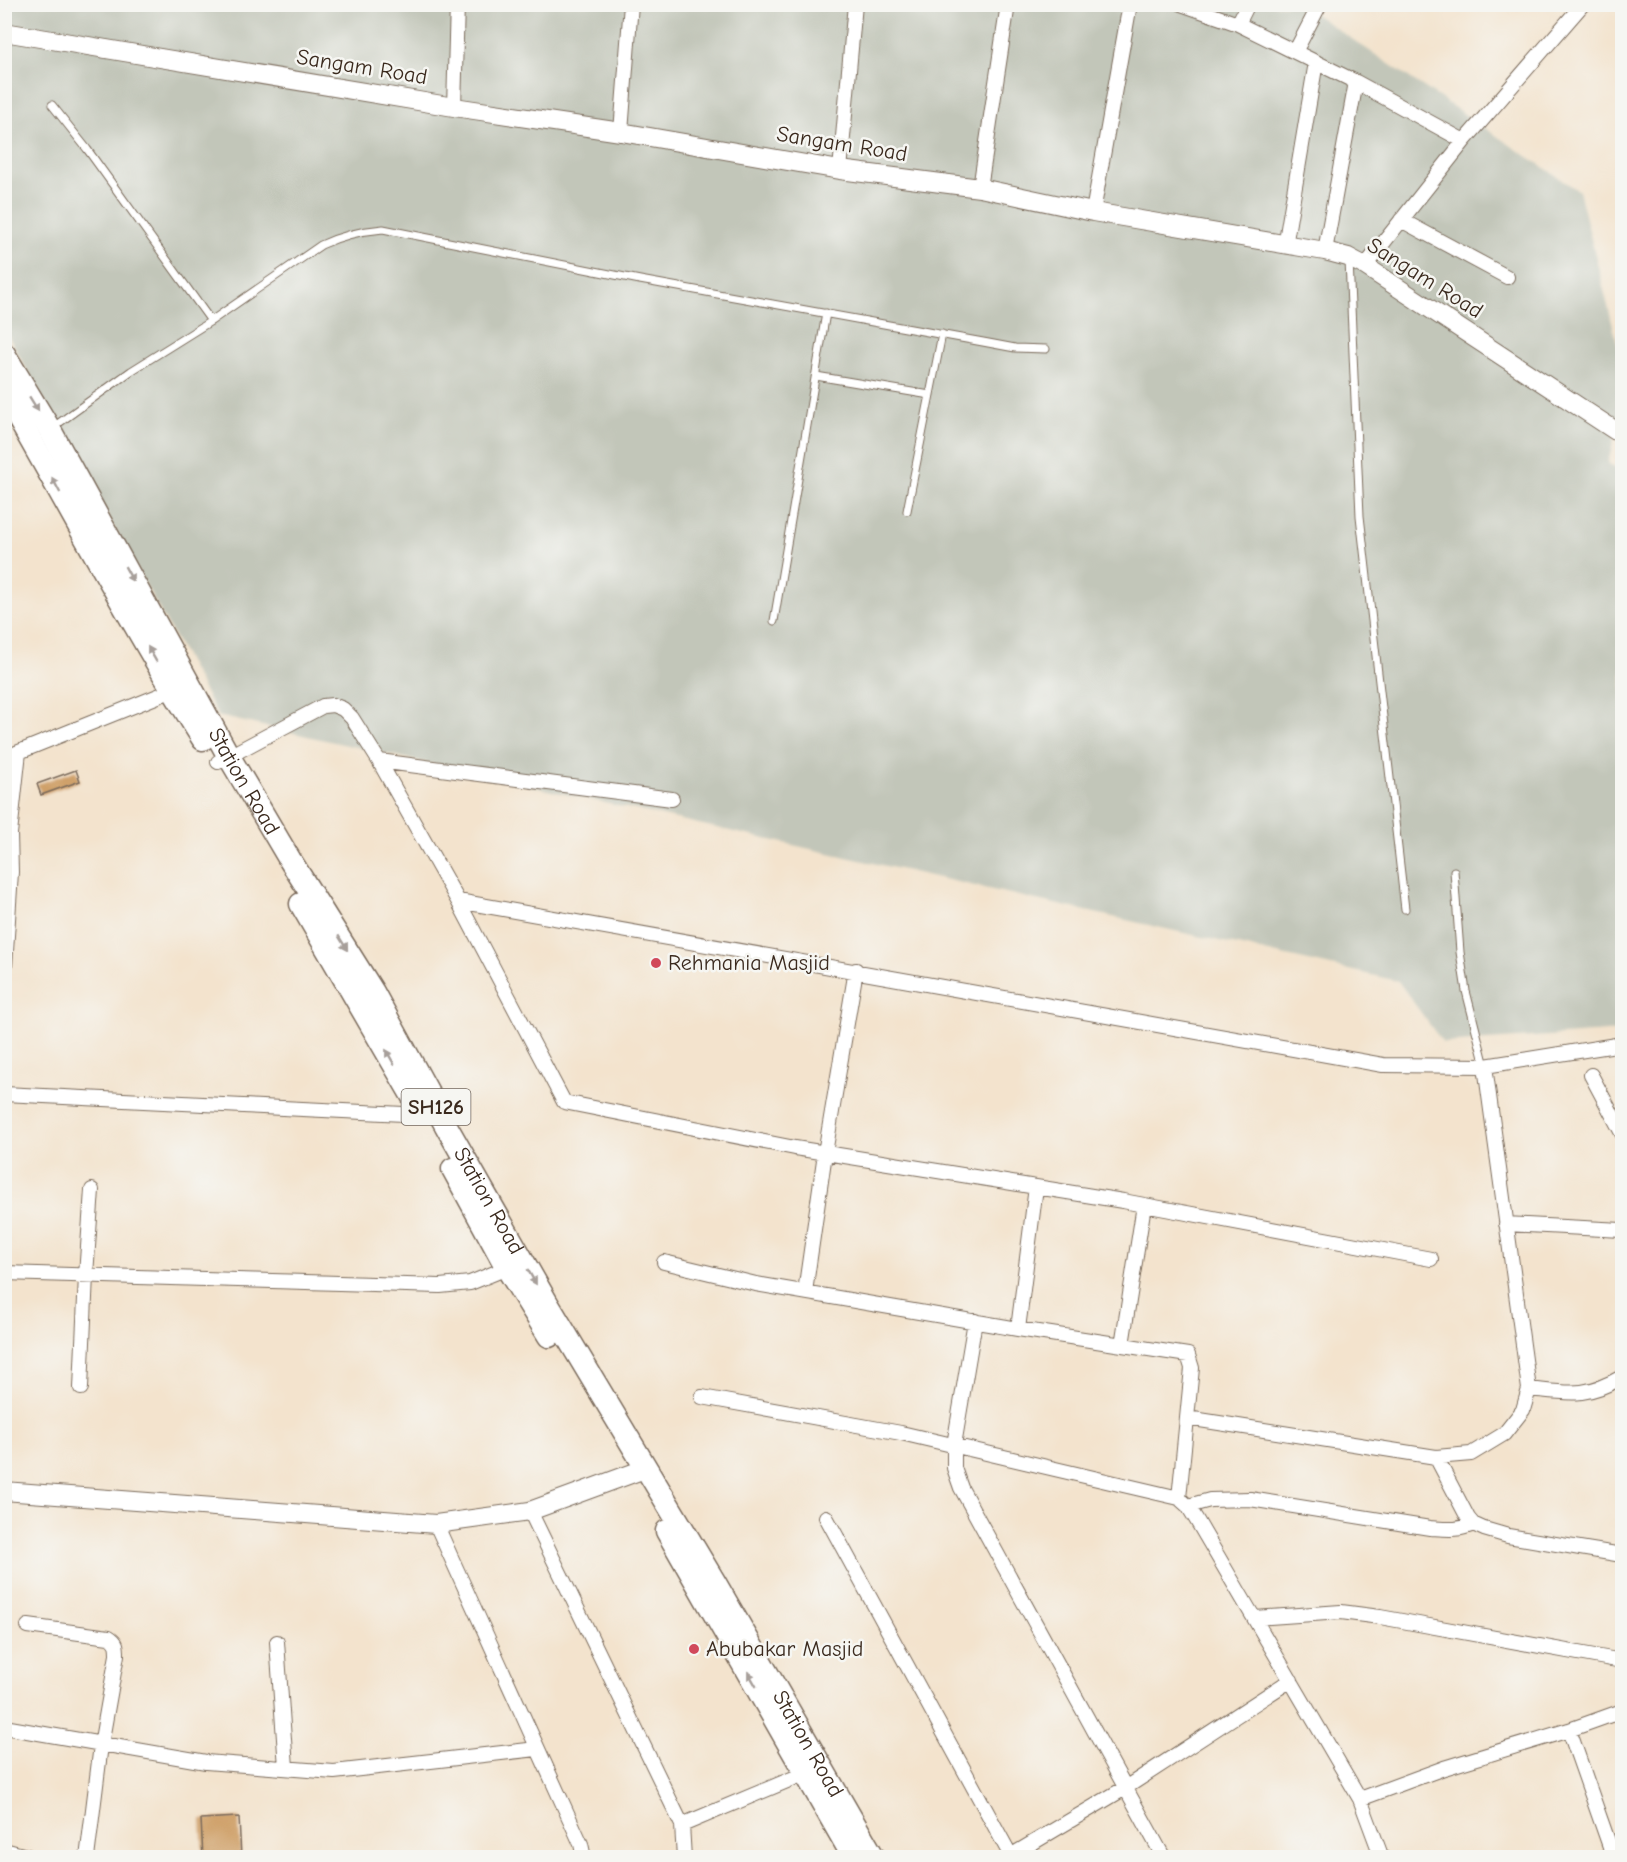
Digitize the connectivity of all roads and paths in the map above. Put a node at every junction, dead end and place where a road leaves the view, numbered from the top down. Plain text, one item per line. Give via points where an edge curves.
1 (457, 4) edge
2 (631, 4) edge
3 (855, 4) edge
4 (1008, 4) edge
5 (1130, 4) edge
6 (1181, 4) edge
7 (1248, 4) edge
8 (1320, 4) edge
9 (1583, 4) edge
10 (1238, 24) junction
11 (4, 32) edge
12 (1295, 52) junction
13 (1316, 62) junction
14 (1356, 82) junction
15 (52, 105) dead end
16 (454, 106) junction
17 (621, 132) junction
18 (1464, 141) junction
19 (840, 170) junction
20 (980, 188) junction
21 (1093, 212) junction
22 (1401, 220) junction
23 (1285, 246) junction
24 (1324, 252) junction
25 (1348, 257) junction
26 (1365, 266) junction
27 (1507, 278) dead end
28 (826, 313) junction
29 (211, 321) junction
30 (942, 334) junction
31 (1046, 350) dead end
32 (4, 354) edge
33 (816, 376) junction
34 (4, 393) edge
35 (930, 395) junction
36 (1623, 435) edge
37 (41, 436) junction
38 (907, 511) dead end
39 (774, 621) dead end
40 (180, 686) junction
41 (19, 752) junction
42 (4, 758) edge
43 (223, 758) junction
44 (379, 761) junction
45 (672, 799) dead end
46 (1454, 871) dead end
47 (458, 901) junction
48 (1405, 909) dead end
49 (856, 970) junction
50 (4, 983) edge
51 (1623, 1044) edge
52 (1485, 1066) junction
53 (1592, 1075) dead end
54 (4, 1094) edge
55 (424, 1115) junction
56 (1623, 1133) edge
57 (825, 1153) junction
58 (1036, 1187) junction
59 (92, 1190) dead end
60 (1144, 1205) junction
61 (1506, 1224) junction
62 (1623, 1230) edge
63 (1431, 1259) dead end
64 (664, 1262) dead end
65 (507, 1268) junction
66 (4, 1273) edge
67 (86, 1275) junction
68 (805, 1292) junction
69 (975, 1322) junction
70 (1017, 1329) junction
71 (1122, 1345) junction
72 (1623, 1377) edge
73 (81, 1388) dead end
74 (1529, 1389) junction
75 (702, 1397) dead end
76 (1187, 1418) junction
77 (954, 1445) junction
78 (1437, 1457) junction
79 (640, 1470) junction
80 (4, 1491) edge
81 (1183, 1502) junction
82 (530, 1511) junction
83 (826, 1517) dead end
84 (436, 1524) junction
85 (1473, 1524) junction
86 (1623, 1555) edge
87 (1255, 1618) junction
88 (28, 1626) dead end
89 (277, 1642) dead end
90 (1623, 1661) edge
91 (1291, 1680) junction
92 (1623, 1711) edge
93 (4, 1727) edge
94 (1569, 1730) junction
95 (101, 1745) junction
96 (537, 1749) junction
97 (286, 1767) junction
98 (806, 1773) junction
99 (1125, 1788) junction
100 (1360, 1799) junction
101 (682, 1825) junction
102 (7, 1853) edge
103 (34, 1857) edge
104 (87, 1857) edge
105 (584, 1857) edge
106 (684, 1857) edge
107 (854, 1857) edge
108 (874, 1857) edge
109 (1010, 1857) edge
110 (1164, 1857) edge
111 (1382, 1857) edge
112 (1614, 1857) edge

1 - 16 street
2 - 17 street
3 - 19 street
4 - 20 street
5 - 21 street
6 - 10 street
7 - 10 street
8 - 12 street
9 - 18 street
10 - 12 street
11 - 16 street, Sangam Road
12 - 13 street
13 - 14 street
13 - 23 street
14 - 18 street
14 - 24 street
15 - 29 lane
16 - 17 street, Sangam Road
17 - 19 street, Sangam Road
18 - 22 street
19 - 20 street, Sangam Road
20 - 21 street, Sangam Road
21 - 23 street, Sangam Road
22 - 26 street
22 - 27 street
23 - 24 street, Sangam Road
24 - 25 street, Sangam Road
25 - 26 street, Sangam Road
25 - 48 lane via 1360,516
26 - 36 street, Sangam Road
28 - 29 lane via 383,229 359,231 321,245
28 - 30 lane
28 - 33 lane
29 - 37 lane via 131,370
30 - 31 lane
30 - 35 lane
32 -> 37 main road, Station Road / SH126
33 - 35 lane
33 - 39 lane
34 - 37 main road, Station Road / SH126
35 - 38 lane
37 - 40 main road, Station Road / SH126 via 85,539
40 - 41 street
40 - 43 main road, Station Road / SH126
41 - 42 street
41 - 50 street via 10,834
43 - 44 street via 323,706 333,705 352,718
55 -> 43 main road, Station Road / SH126
43 -> 79 main road, Station Road / SH126 via 374,992
44 - 45 street
44 - 47 street
46 - 52 lane via 1466,991
47 - 49 street
47 - 57 street via 564,1102
49 - 52 street via 1383,1065
49 - 57 street
51 - 52 street
52 - 61 street
53 - 56 street
54 - 55 street
55 - 65 main road, Station Road / SH126
57 - 58 street
57 - 68 street
58 - 60 street
58 - 70 street
59 - 67 street
60 - 63 street
60 - 71 street
61 - 62 street
61 - 74 street
64 - 68 street
65 - 67 street via 470,1283 440,1286
65 - 79 main road, Station Road / SH126
66 - 67 street
67 - 73 street
68 - 69 street
69 - 70 street
69 - 77 street
70 - 71 street
71 - 76 street via 1188,1355 1192,1368
72 - 74 street via 1603,1388 1581,1393
74 - 78 street via 1523,1410 1504,1434 1472,1454
75 - 77 street
76 - 78 street
76 - 81 street
77 - 81 street
77 - 99 street via 954,1468 961,1488
78 - 85 street
79 - 82 street
98 -> 79 main road, Station Road / SH126
79 - 108 main road, Station Road / SH126 via 780,1693
80 - 84 street
81 - 85 street via 1250,1499 1430,1528 1454,1530
81 - 87 street
82 - 84 street
82 - 101 street
83 - 109 street
84 - 96 street
85 - 86 street via 1508,1536
87 - 90 street via 1341,1612
87 - 91 street
88 - 95 street via 114,1640 117,1655
89 - 97 street
91 - 99 street
91 - 100 street
92 - 94 street
93 - 95 street
94 - 100 street via 1444,1768
94 - 112 street
95 - 97 street via 242,1767
95 - 104 street
96 - 97 street via 334,1772
96 - 105 street
98 - 101 street
98 - 107 main road, Station Road / SH126
99 - 109 street
99 - 110 street
100 - 111 street
101 - 106 street
102 - 103 street

